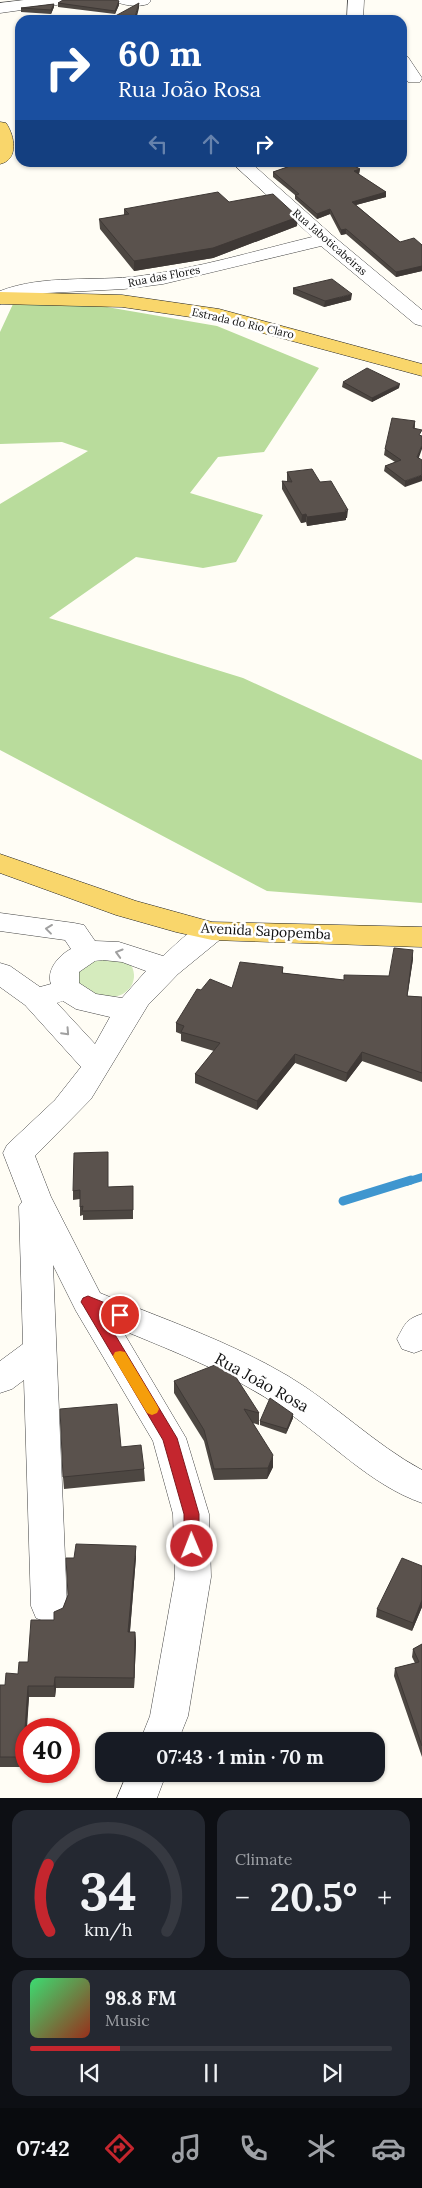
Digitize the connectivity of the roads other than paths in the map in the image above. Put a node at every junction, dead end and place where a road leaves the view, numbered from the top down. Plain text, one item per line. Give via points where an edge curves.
1 (57, 0) edge
2 (124, 0) edge
3 (356, 0) edge
4 (143, 1) edge
5 (0, 8) edge
6 (355, 15) edge
7 (407, 68) edge
8 (414, 78) dead end
9 (1, 130) edge
10 (0, 158) edge
11 (245, 167) edge
12 (325, 239) junction
13 (0, 298) edge
14 (422, 320) edge
15 (422, 370) edge
16 (0, 863) edge
17 (0, 922) edge
18 (212, 931) junction
19 (422, 937) edge
20 (88, 952) junction
21 (166, 968) junction
22 (12, 987) edge
23 (68, 990) junction
24 (130, 1009) junction
25 (97, 1065) junction
26 (35, 1196) junction
27 (88, 1302) junction
28 (40, 1350) junction
29 (0, 1378) edge
30 (422, 1488) edge
31 (49, 1606) dead end
32 (163, 1732) edge
33 (143, 1782) edge
34 (137, 1798) edge

1 - 5 street
2 - 4 street
3 - 6 street
7 - 8 street
9 - 10 main road via 5,142
11 - 12 street, Rua Jaboticabeiras
12 - 13 street, Rua das Flores via 162,278 117,285 24,291
12 - 14 street, Rua Jaboticabeiras
13 - 15 main road, Estrada do Rio Claro via 122,301 219,315
16 - 18 main road, Avenida Sapopemba via 126,908 176,924
20 -> 17 street via 74,932
18 - 19 main road, Avenida Sapopemba
18 - 21 street
21 -> 20 street via 114,950
20 - 23 street via 69,964 64,972
21 - 24 street
22 - 23 street
22 -> 25 street
23 - 24 street via 82,1000
24 - 25 street
25 - 26 street via 80,1090 18,1154
26 - 27 street
26 - 28 street
27 - 30 street, Rua João Rosa via 219,1356 274,1385 315,1411 396,1475
27 - 32 street via 169,1438 191,1514 193,1577 169,1716
28 - 29 street
28 - 31 street
33 - 34 street

